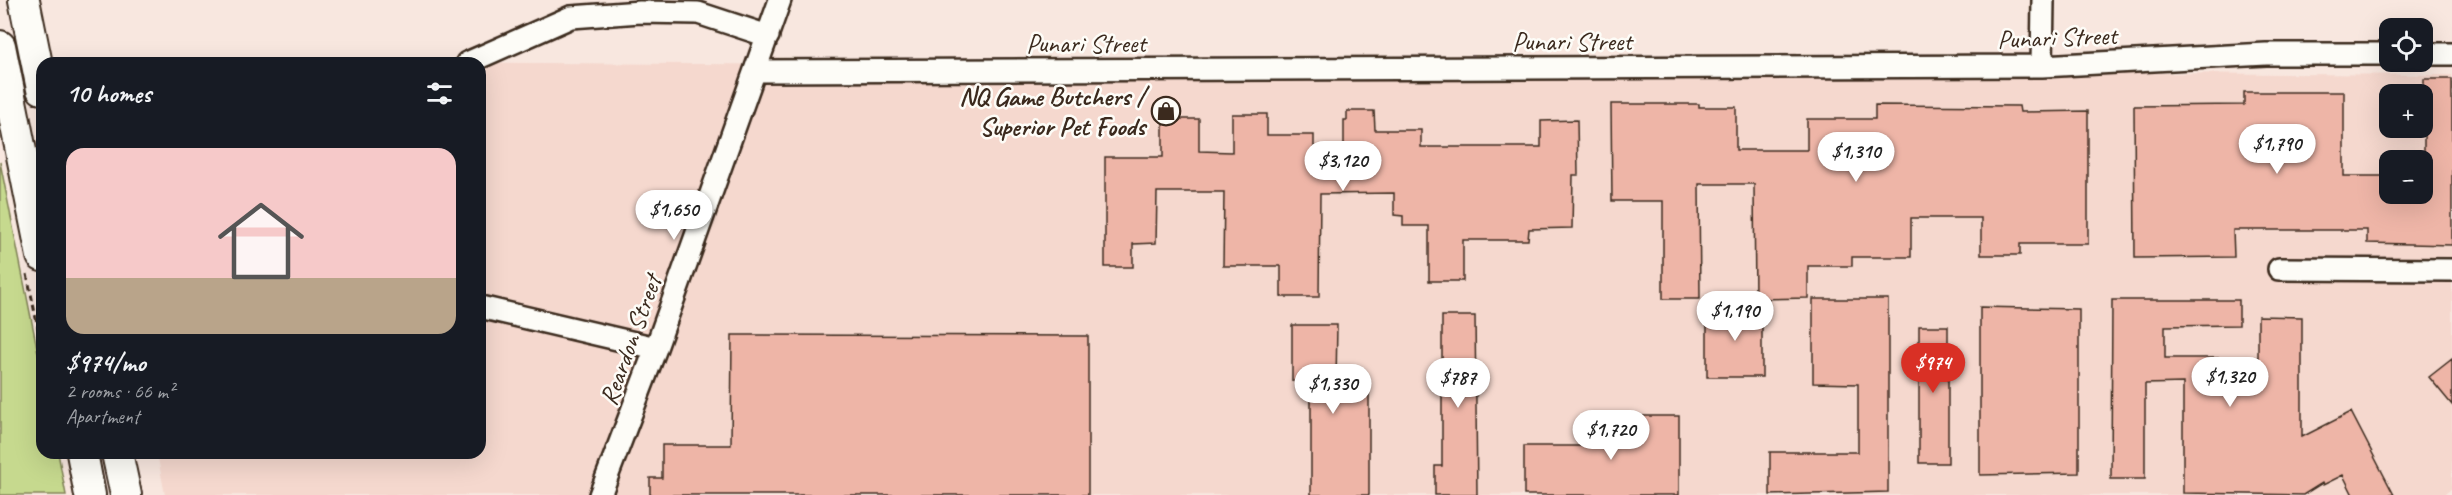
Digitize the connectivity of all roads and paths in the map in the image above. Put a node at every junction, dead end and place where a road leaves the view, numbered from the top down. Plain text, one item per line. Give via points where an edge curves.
1 (24, 0) edge
2 (780, 0) edge
3 (2043, 0) edge
4 (768, 36) junction
5 (0, 46) edge
6 (2379, 54) edge
7 (2433, 54) edge
8 (2452, 54) edge
9 (481, 57) edge
10 (36, 59) edge
11 (2042, 66) junction
12 (755, 71) junction
13 (36, 226) edge
14 (2279, 269) dead end
15 (2452, 270) edge
16 (486, 308) edge
17 (656, 348) junction
18 (83, 459) edge
19 (118, 459) edge
20 (90, 495) edge
21 (126, 495) edge
22 (600, 495) edge

1 - 10 main road
2 - 4 street, Reardon Street
3 - 11 street
4 - 9 street via 698,13 571,17
4 - 12 street, Reardon Street
5 - 13 main road
6 - 11 street, Punari Street via 2266,54
7 - 8 street
11 - 12 street, Punari Street
12 - 17 street, Reardon Street
14 - 15 street
16 - 17 street
17 - 22 street, Reardon Street
18 - 20 main road
19 - 21 main road

